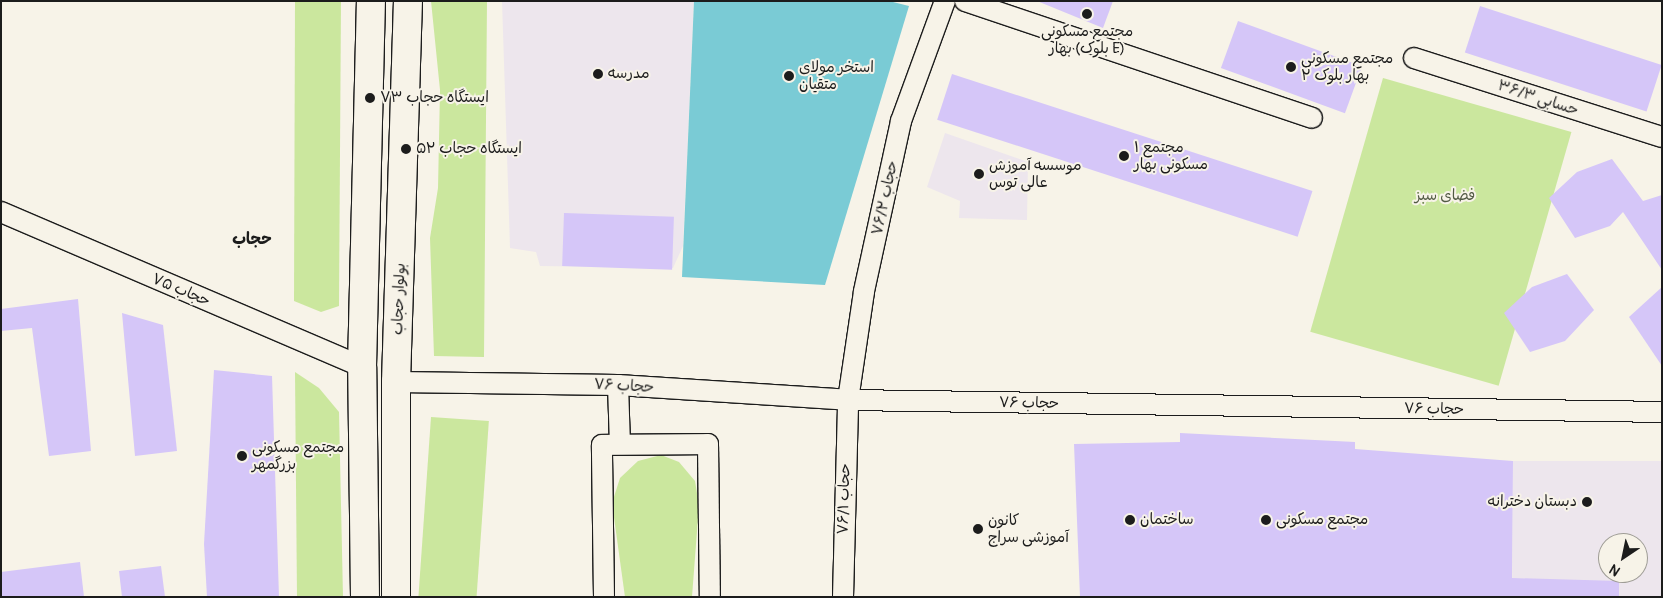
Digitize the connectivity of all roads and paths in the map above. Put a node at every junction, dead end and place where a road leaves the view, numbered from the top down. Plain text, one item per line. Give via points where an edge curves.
1 (371, 1) edge
2 (408, 1) edge
3 (945, 1) edge
4 (966, 1) edge
5 (1414, 58) dead end
6 (1312, 118) dead end
7 (1662, 137) edge
8 (370, 138) junction
9 (406, 140) junction
10 (1, 212) edge
11 (362, 367) junction
12 (396, 382) junction
13 (618, 385) junction
14 (848, 400) junction
15 (1662, 412) edge
16 (620, 444) junction
17 (366, 597) edge
18 (396, 597) edge
19 (604, 597) edge
20 (710, 597) edge
21 (843, 597) edge

1 - 8 main road
2 - 9 main road, بولوار حجاب
3 - 14 street, حجاب ۷۶/۲ via 901,121 864,291
4 - 6 street
5 - 7 street, حسابی ۳۶/۳
8 - 9 main road
8 - 11 main road
9 - 12 main road, بولوار حجاب
10 - 11 street, حجاب ۷۵
11 - 17 main road
12 - 13 street, حجاب ۷۶
12 - 18 main road, بولوار حجاب
13 - 14 street, حجاب ۷۶
13 - 16 street
14 - 15 street, حجاب ۷۶
14 - 21 street, حجاب ۷۶/۱
16 - 19 street via 602,445
16 - 20 street via 708,444

